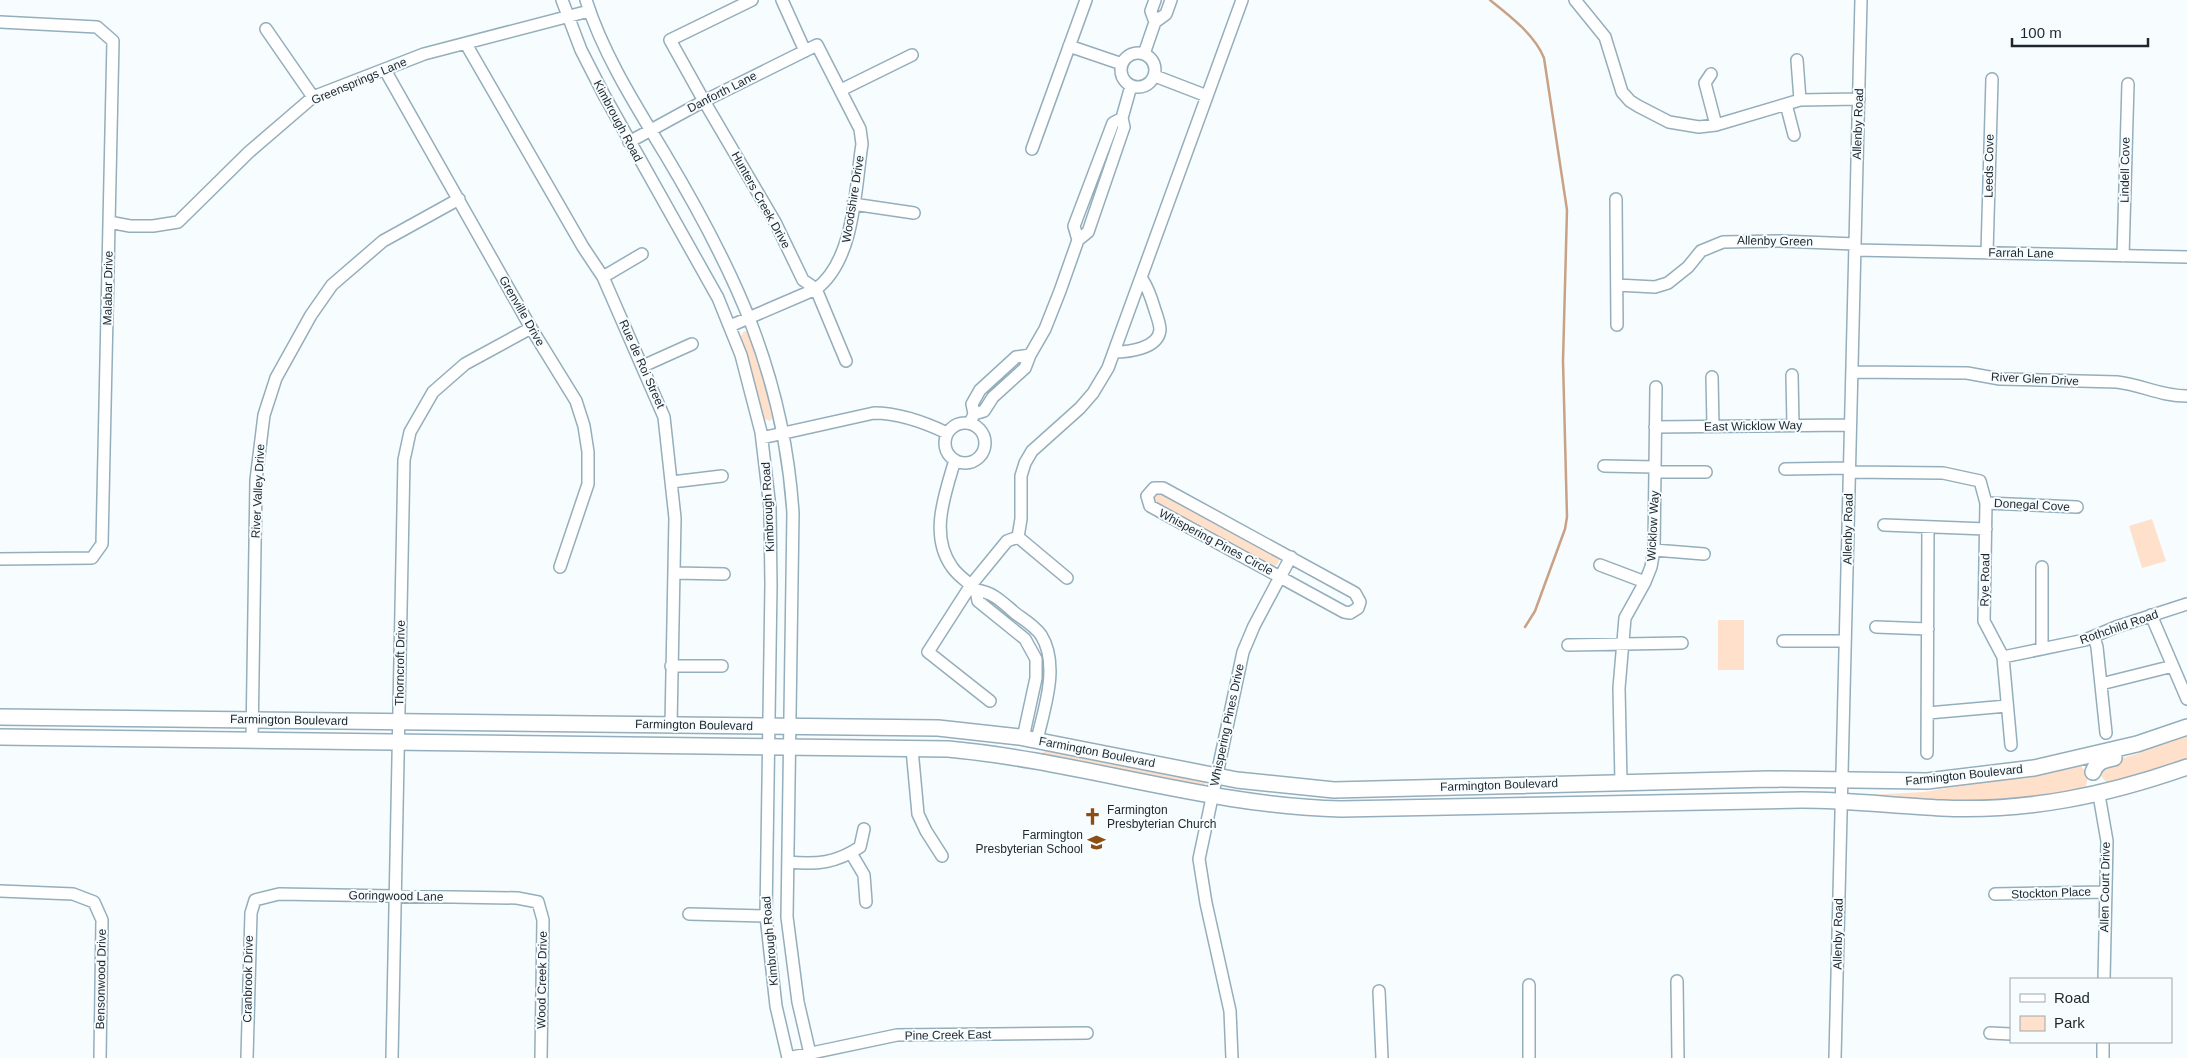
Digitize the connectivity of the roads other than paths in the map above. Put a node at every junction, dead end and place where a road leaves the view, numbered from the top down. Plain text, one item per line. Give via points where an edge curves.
1 (562, 0) edge
2 (752, 0) edge
3 (782, 0) edge
4 (1086, 0) edge
5 (1156, 0) edge
6 (1171, 0) edge
7 (1242, 0) edge
8 (1575, 0) edge
9 (1861, 0) edge
10 (588, 5) edge
11 (567, 17) junction
12 (0, 22) edge
13 (1155, 22) junction
14 (266, 29) dead end
15 (466, 44) junction
16 (817, 45) joint
17 (1069, 46) junction
18 (805, 51) junction
19 (1144, 54) junction
20 (912, 55) dead end
21 (1797, 60) dead end
22 (1122, 64) junction
23 (385, 70) junction
24 (1711, 74) dead end
25 (1154, 76) junction
26 (1992, 79) dead end
27 (2128, 84) dead end
28 (1131, 86) junction
29 (841, 90) junction
30 (1207, 96) junction
31 (313, 98) junction
32 (1859, 99) junction
33 (1800, 100) junction
34 (704, 101) junction
35 (1786, 104) junction
36 (1716, 125) junction
37 (650, 130) junction
38 (1794, 135) dead end
39 (629, 142) junction
40 (1032, 149) dead end
41 (459, 199) junction
42 (1616, 199) dead end
43 (853, 204) junction
44 (914, 213) dead end
45 (109, 222) junction
46 (1855, 247) junction
47 (1987, 253) junction
48 (642, 254) dead end
49 (2123, 256) junction
50 (2187, 257) edge
51 (603, 277) junction
52 (1142, 279) junction
53 (1617, 285) junction
54 (816, 289) junction
55 (750, 318) junction
56 (1617, 325) dead end
57 (730, 326) junction
58 (531, 328) junction
59 (692, 344) dead end
60 (1114, 352) junction
61 (1030, 355) junction
62 (846, 361) dead end
63 (643, 366) junction
64 (1852, 372) junction
65 (1792, 375) dead end
66 (1712, 377) dead end
67 (985, 386) junction
68 (1656, 387) dead end
69 (995, 396) junction
70 (2187, 396) edge
71 (972, 419) junction
72 (1793, 425) junction
73 (1850, 425) junction
74 (1713, 426) junction
75 (1656, 427) junction
76 (947, 433) junction
77 (784, 434) junction
78 (762, 438) junction
79 (955, 460) junction
80 (1604, 466) dead end
81 (1785, 469) dead end
82 (1655, 470) junction
83 (1849, 470) junction
84 (1706, 472) dead end
85 (722, 476) dead end
86 (672, 482) junction
87 (1986, 503) junction
88 (2077, 507) dead end
89 (1884, 525) dead end
90 (1928, 527) junction
91 (1986, 529) junction
92 (1018, 537) junction
93 (1654, 550) junction
94 (1704, 554) dead end
95 (1291, 557) junction
96 (0, 559) edge
97 (1600, 566) dead end
98 (560, 567) dead end
99 (2042, 567) dead end
100 (675, 574) junction
101 (724, 574) dead end
102 (1280, 577) junction
103 (1067, 578) dead end
104 (1645, 582) junction
105 (973, 587) junction
106 (2187, 604) edge
107 (2151, 615) junction
108 (1876, 627) dead end
109 (1928, 630) junction
110 (2094, 637) junction
111 (1845, 641) junction
112 (1783, 642) dead end
113 (1682, 643) dead end
114 (1622, 644) junction
115 (1568, 645) dead end
116 (2046, 648) junction
117 (2003, 657) junction
118 (671, 666) junction
119 (722, 666) dead end
120 (2173, 666) junction
121 (2102, 684) junction
122 (2187, 699) edge
123 (990, 701) dead end
124 (2007, 706) junction
125 (1928, 713) junction
126 (0, 717) edge
127 (252, 719) junction
128 (398, 721) junction
129 (671, 725) junction
130 (768, 726) junction
131 (790, 726) junction
132 (2187, 727) edge
133 (2106, 733) dead end
134 (2160, 736) junction
135 (0, 737) edge
136 (252, 740) junction
137 (398, 742) junction
138 (2011, 745) dead end
139 (790, 747) junction
140 (768, 748) junction
141 (1032, 748) junction
142 (912, 749) junction
143 (1927, 753) dead end
144 (2089, 756) junction
145 (2187, 766) edge
146 (2093, 772) junction
147 (1216, 775) junction
148 (1842, 791) junction
149 (1622, 792) junction
150 (2099, 795) junction
151 (1212, 796) junction
152 (864, 829) dead end
153 (851, 853) junction
154 (942, 856) dead end
155 (788, 862) junction
156 (0, 891) edge
157 (2106, 892) junction
158 (1996, 894) dead end
159 (395, 896) junction
160 (255, 900) joint
161 (538, 902) joint
162 (866, 902) dead end
163 (689, 914) dead end
164 (766, 916) junction
165 (2104, 978) edge
166 (1677, 981) dead end
167 (1529, 985) dead end
168 (1379, 991) dead end
169 (1087, 1033) dead end
170 (1990, 1033) dead end
171 (2010, 1034) edge
172 (2103, 1043) edge
173 (811, 1056) edge
174 (100, 1058) edge
175 (247, 1058) edge
176 (392, 1058) edge
177 (541, 1058) edge
178 (788, 1058) edge
179 (1232, 1058) edge
180 (1382, 1058) edge
181 (1529, 1058) edge
182 (1678, 1058) edge
183 (1835, 1058) edge
184 (2103, 1058) edge

1 - 11 street, Kimbrough Road
2 - 34 street, Hunters Creek Drive via 670,40
3 - 18 street
4 - 17 street
5 - 13 street via 1152,11
6 - 13 street via 1166,14
7 - 30 street
8 - 36 street via 1605,37 1619,85 1630,101 1670,122 1698,127
9 - 32 street, Allenby Road
10 - 11 street, Greensprings Lane
10 - 37 street, Kimbrough Road via 626,89
11 - 15 street, Greensprings Lane
11 - 39 street, Kimbrough Road
12 - 45 street, Malabar Drive via 97,27 113,41
13 - 19 street
14 - 31 street
15 - 23 street, Greensprings Lane via 424,54
15 - 51 street, Rue de Roi Street
16 - 18 street, Danforth Lane
16 - 29 street, Woodshire Drive
17 - 22 street
17 - 40 street
18 - 34 street, Danforth Lane
19 - 22 street via 1131,54
19 - 25 street via 1155,65
20 - 29 street
21 - 33 street
22 - 28 street via 1123,78
23 - 31 street, Greensprings Lane
23 - 41 street, Grenville Drive
24 - 36 street via 1705,83
25 - 28 street via 1147,85
25 - 30 street
26 - 47 street, Leeds Cove
27 - 49 street, Lindell Cove
28 - 61 street via 1122,118 1124,127 1088,232 1078,240 1052,313
29 - 43 street, Woodshire Drive via 860,129 862,144
30 - 52 street
31 - 45 street, Greensprings Lane via 249,152 178,222 153,226
32 - 33 street
32 - 46 street, Allenby Road
33 - 35 street
34 - 37 street, Danforth Lane
34 - 54 street, Hunters Creek Drive via 775,222 803,280
35 - 36 street
35 - 38 street
37 - 39 street, Danforth Lane
37 - 55 street, Kimbrough Road via 723,256
39 - 57 street, Kimbrough Road via 718,298
41 - 58 street, Grenville Drive
41 - 127 street, River Valley Drive via 383,241 332,285 311,315 276,378 264,415 256,480
42 - 53 street
43 - 44 street
43 - 54 street, Woodshire Drive via 846,248 826,282
45 - 96 street, Malabar Drive via 102,544 92,558
46 - 47 street, Farrah Lane
46 - 53 street, Allenby Green via 1779,241 1723,242 1701,251 1668,283 1656,286
46 - 64 street, Allenby Road
47 - 49 street, Farrah Lane
48 - 51 street
49 - 50 street, Farrah Lane
51 - 63 street, Rue de Roi Street
52 - 60 street
52 - 60 street via 1158,320 1158,336 1151,344 1127,352
53 - 56 street
54 - 55 street, Woodshire Drive
54 - 62 street, Hunters Creek Drive
55 - 57 street, Woodshire Drive
55 - 77 street, Kimbrough Road via 764,354
57 - 78 street, Kimbrough Road via 741,355
58 - 98 street, Grenville Drive via 576,401 588,452 588,484
58 - 128 street, Thorncroft Drive via 465,364 433,392 410,432 404,460
59 - 63 street
60 - 92 street via 1093,393 1032,451 1025,462 1020,476
61 - 67 street via 1016,357
61 - 69 street via 1025,368
63 - 86 street, Rue de Roi Street via 664,417
64 - 70 street, River Glen Drive via 1967,373 2000,379 2117,382 2161,394
64 - 73 street, Allenby Road
65 - 72 street
66 - 74 street
67 - 69 street
67 - 71 street via 972,404
68 - 75 street, Wicklow Way
69 - 71 street via 984,411
71 - 76 street
71 - 79 street via 985,438 983,452 974,461 961,463
72 - 73 street, East Wicklow Way
72 - 74 street, East Wicklow Way
73 - 83 street, Allenby Road
74 - 75 street, East Wicklow Way
75 - 82 street, Wicklow Way
76 - 77 street via 909,418 874,412
76 - 79 street via 946,451
77 - 78 street
77 - 131 street, Kimbrough Road via 793,513
78 - 130 street, Kimbrough Road via 770,508
79 - 105 street via 940,514 940,536 951,566
80 - 82 street
81 - 83 street
82 - 84 street
82 - 93 street, Wicklow Way
83 - 87 street, Rye Road via 1943,473 1980,481
83 - 111 street, Allenby Road
85 - 86 street
86 - 100 street, Rue de Roi Street
87 - 88 street, Donegal Cove
87 - 91 street, Rye Road
89 - 90 street
90 - 91 street
90 - 109 street
91 - 117 street, Rye Road via 1984,621
92 - 103 street
92 - 105 street via 1007,541
93 - 94 street
93 - 104 street, Wicklow Way
95 - 102 street, Whispering Pines Circle
95 - 102 street, Whispering Pines Circle via 1356,593 1360,602 1358,608 1350,613 1344,612
95 - 102 street, Whispering Pines Circle via 1163,488 1154,488 1149,493 1150,506
97 - 104 street
99 - 116 street
100 - 101 street
100 - 118 street, Rue de Roi Street
102 - 147 street, Whispering Pines Drive via 1243,652
104 - 114 street, Wicklow Way via 1624,618
105 - 123 street via 928,652
105 - 141 street via 988,591 1040,634 1044,643 1049,685
106 - 107 street, Rothchild Road
107 - 110 street, Rothchild Road
107 - 120 street
108 - 109 street
109 - 125 street
110 - 116 street, Rothchild Road
110 - 121 street
111 - 112 street
111 - 148 street, Allenby Road
113 - 114 street
114 - 115 street
114 - 149 street, Wicklow Way via 1619,688
116 - 117 street
117 - 124 street
118 - 119 street
118 - 129 street, Rue de Roi Street
120 - 121 street
120 - 122 street
121 - 133 street
124 - 125 street
124 - 138 street
125 - 143 street
126 - 127 main road, Farmington Boulevard
127 - 128 main road, Farmington Boulevard
127 - 136 street, River Valley Drive
128 - 129 main road, Farmington Boulevard
128 - 137 street, Thorncroft Drive
129 - 130 main road, Farmington Boulevard
130 - 131 main road, Farmington Boulevard
130 - 140 street, Kimbrough Road
131 - 139 street, Kimbrough Road
131 - 141 main road, Farmington Boulevard via 938,728
132 - 134 main road, Farmington Boulevard
134 - 144 main road, Farmington Boulevard
134 - 146 main road via 2135,752 2096,764
135 - 136 main road, Farmington Boulevard
136 - 137 main road, Farmington Boulevard
137 - 140 main road, Farmington Boulevard
137 - 159 street, Thorncroft Drive
139 - 140 main road, Farmington Boulevard
139 - 142 main road, Farmington Boulevard
139 - 155 street, Kimbrough Road
140 - 164 street, Kimbrough Road
141 - 142 main road, Farmington Boulevard
141 - 147 main road, Farmington Boulevard via 1124,757
141 - 151 main road, Farmington Boulevard
142 - 154 street via 918,814
144 - 146 main road
144 - 148 main road, Farmington Boulevard via 2034,768
145 - 150 main road, Farmington Boulevard
146 - 150 main road
147 - 149 main road, Farmington Boulevard via 1259,783 1334,790
147 - 151 street, Whispering Pines Drive
148 - 149 main road, Farmington Boulevard via 1746,801
148 - 149 main road, Farmington Boulevard via 1769,779
148 - 150 main road, Farmington Boulevard via 1943,808 2027,806
148 - 183 street, Allenby Road
149 - 151 main road, Farmington Boulevard via 1528,806 1313,809
150 - 157 street, Allen Court Drive via 2107,841
151 - 179 street, Whispering Pines Drive via 1199,859 1230,1011
152 - 153 street via 860,846
153 - 155 street via 828,862
153 - 162 street via 864,875
155 - 173 street, Kimbrough Road via 787,917 798,1002
156 - 174 street, Bensonwood Drive via 73,894 94,902 102,920
157 - 158 street, Stockton Place
157 - 165 street, Allen Court Drive
159 - 160 street, Goringwood Lane via 279,894
159 - 161 street, Goringwood Lane via 517,898
159 - 176 street, Thorncroft Drive
160 - 175 street, Cranbrook Drive via 249,930
161 - 177 street, Wood Creek Drive via 544,920
163 - 164 street
164 - 178 street, Kimbrough Road via 776,1006
166 - 182 street
167 - 181 street
168 - 180 street
169 - 173 street, Pine Creek East via 897,1036
170 - 171 street
172 - 184 street
173 - 178 street, Pine Creek East

